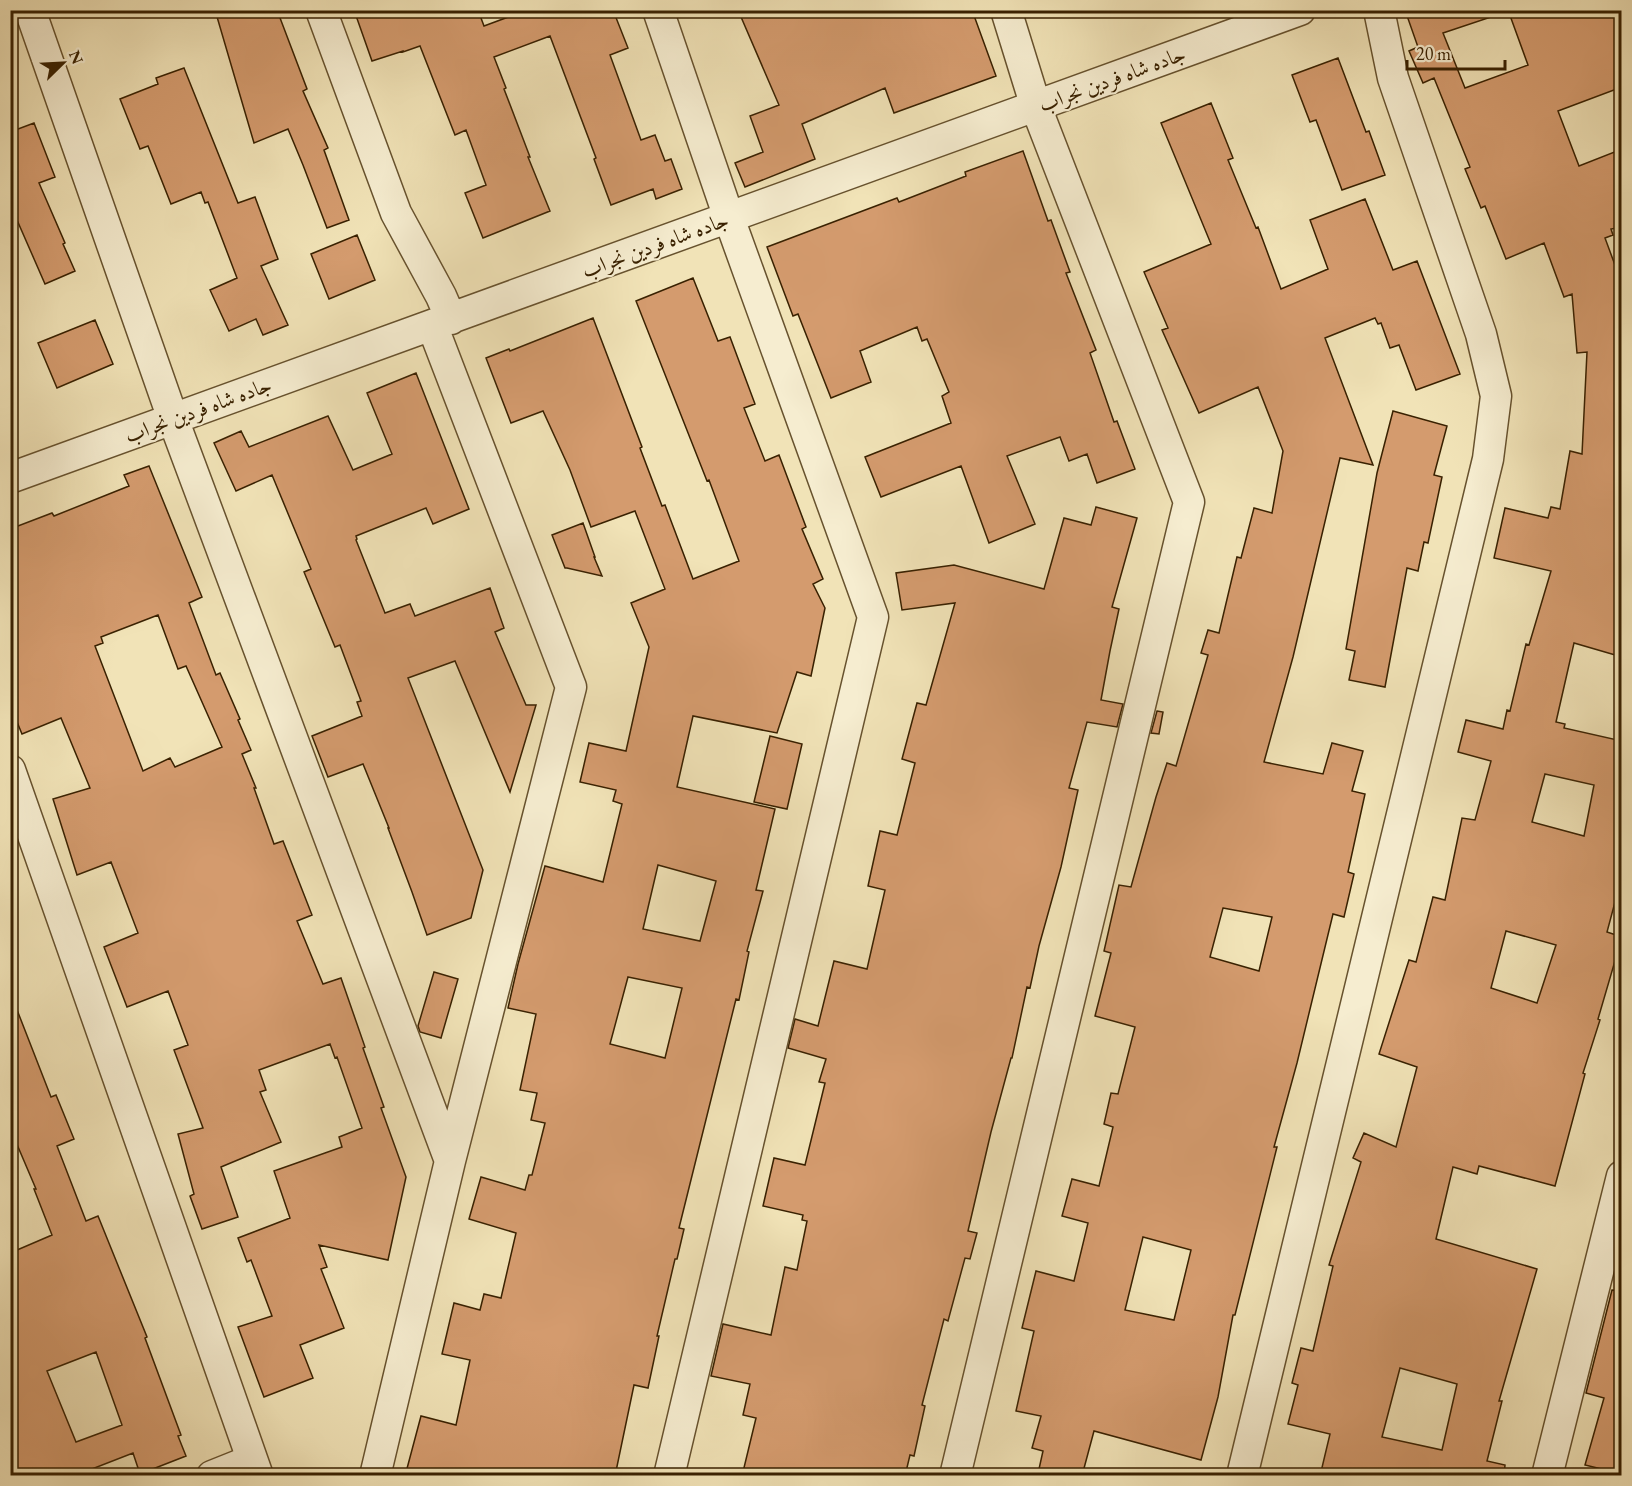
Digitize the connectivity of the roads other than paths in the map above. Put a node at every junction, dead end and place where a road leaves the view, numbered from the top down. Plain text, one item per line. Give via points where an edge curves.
1 (30, 10) edge
2 (321, 10) edge
3 (658, 10) edge
4 (1006, 10) edge
5 (1300, 10) edge
6 (1379, 10) edge
7 (1036, 106) junction
8 (729, 218) junction
9 (441, 322) junction
10 (173, 419) junction
11 (10, 478) edge
12 (10, 770) edge
13 (450, 1161) junction
14 (1622, 1176) edge
15 (255, 1468) edge
16 (212, 1476) edge
17 (375, 1476) edge
18 (669, 1476) edge
19 (956, 1476) edge
20 (1242, 1476) edge
21 (1547, 1476) edge

1 - 10 street
2 - 9 street via 396,213 441,296
3 - 8 street
4 - 7 street
5 - 7 street, جاده شاه فردین نجراب
6 - 20 street via 1393,78 1481,334 1496,396 1488,459
7 - 8 street, جاده شاه فردین نجراب
7 - 19 street via 1189,502
8 - 9 street, جاده شاه فردین نجراب
8 - 18 street via 873,617
9 - 10 street, جاده شاه فردین نجراب
9 - 13 street via 571,687
10 - 11 street, جاده شاه فردین نجراب
10 - 13 street
12 - 15 street
13 - 17 street
14 - 21 street
15 - 16 street

